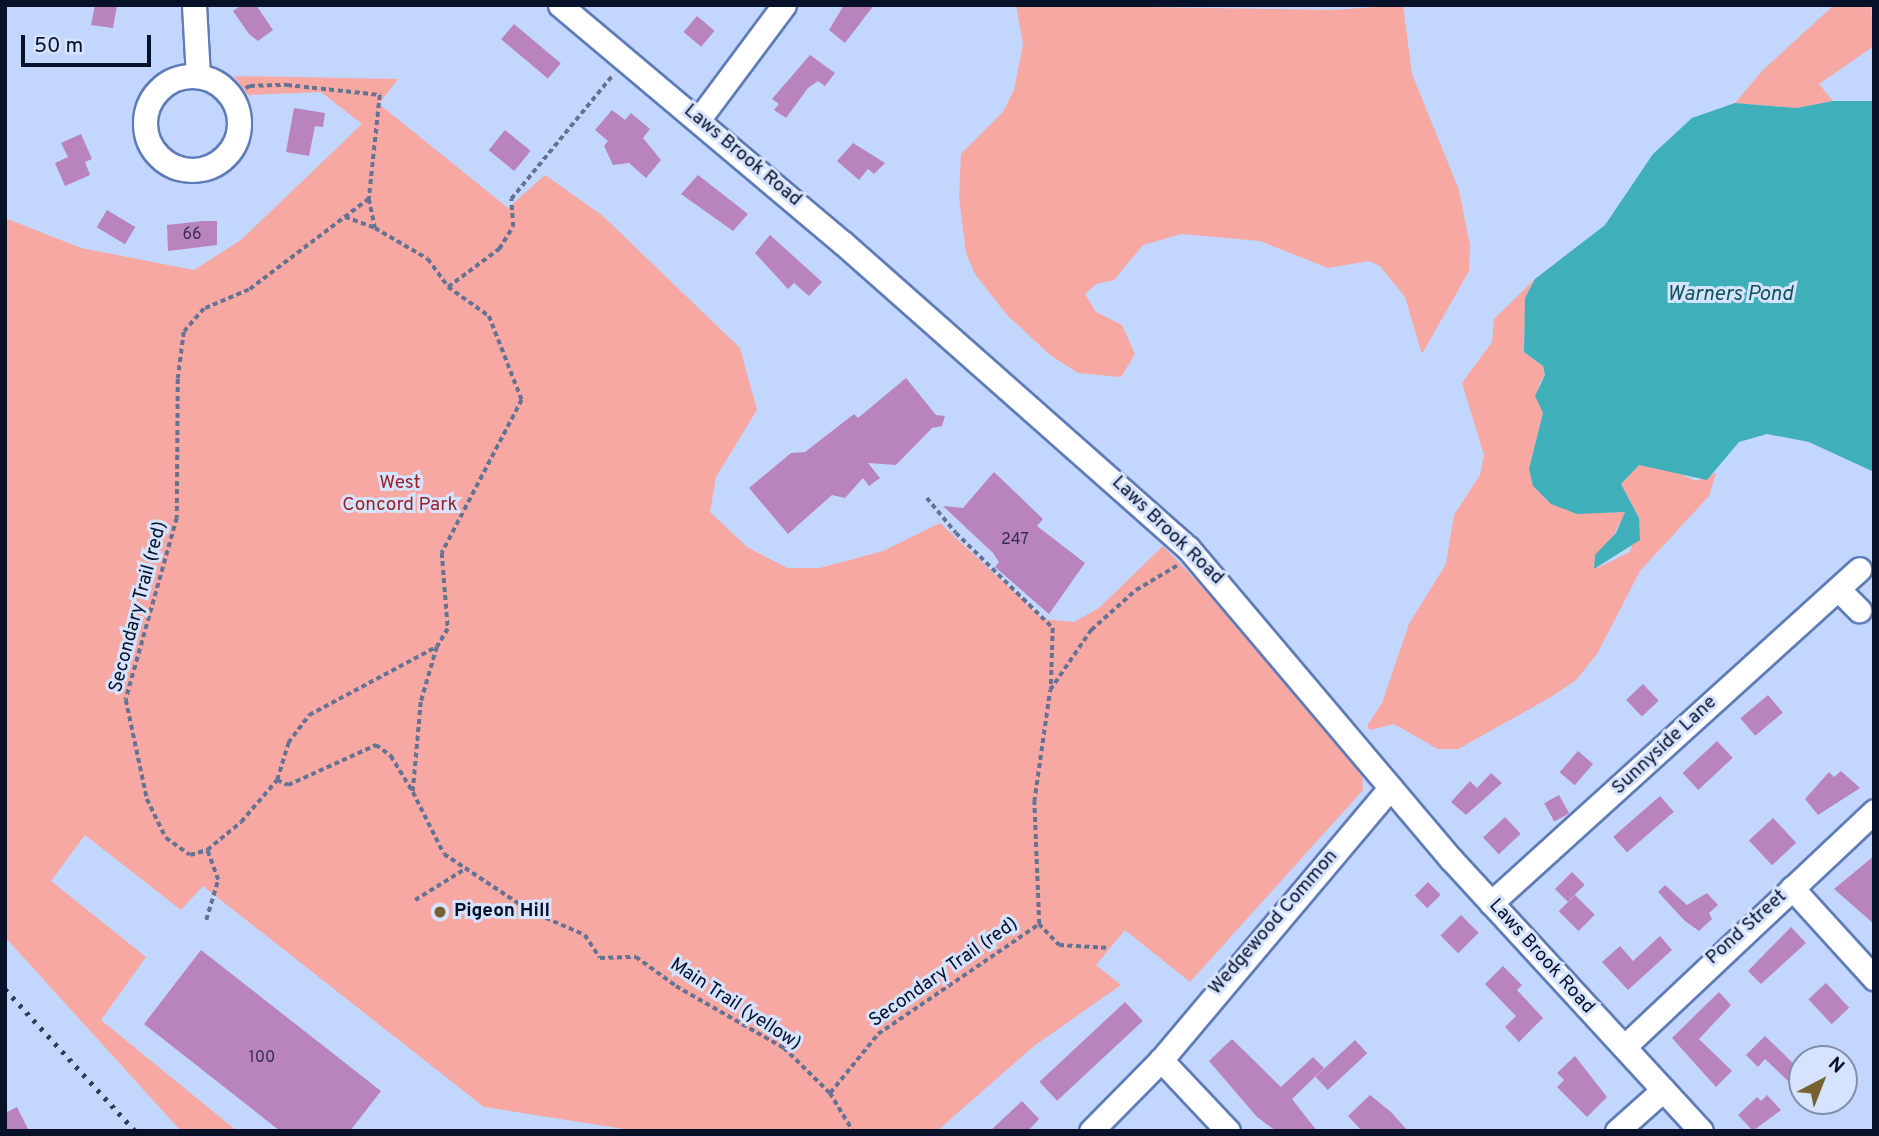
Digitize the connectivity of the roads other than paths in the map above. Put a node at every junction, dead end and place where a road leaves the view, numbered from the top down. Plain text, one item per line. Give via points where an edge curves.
1 (194, 5) edge
2 (560, 5) edge
3 (784, 5) edge
4 (198, 76) junction
5 (699, 119) junction
6 (1859, 569) dead end
7 (1838, 589) junction
8 (1859, 610) dead end
9 (1390, 788) junction
10 (1874, 811) edge
11 (1792, 888) junction
12 (1491, 903) junction
13 (1874, 978) edge
14 (1624, 1047) junction
15 (1161, 1060) junction
16 (1663, 1090) junction
17 (1091, 1131) edge
18 (1227, 1131) edge
19 (1617, 1131) edge
20 (1701, 1131) edge

1 - 4 street
2 - 5 street, Laws Brook Road
3 - 5 street
4 - 4 street via 161,87 146,112 149,141 168,163 206,167 230,150 239,123 230,95
5 - 9 street, Laws Brook Road via 1195,555
6 - 7 street, Sunnyside Lane
7 - 8 street
7 - 12 street, Sunnyside Lane
9 - 12 street, Laws Brook Road
9 - 15 street, Wedgewood Common
10 - 11 street, Pond Street
11 - 13 street
11 - 14 street, Pond Street
12 - 14 street, Laws Brook Road
14 - 16 street, Laws Brook Road
15 - 17 street, Wedgewood Common
15 - 18 street
16 - 19 street
16 - 20 street, Laws Brook Road

